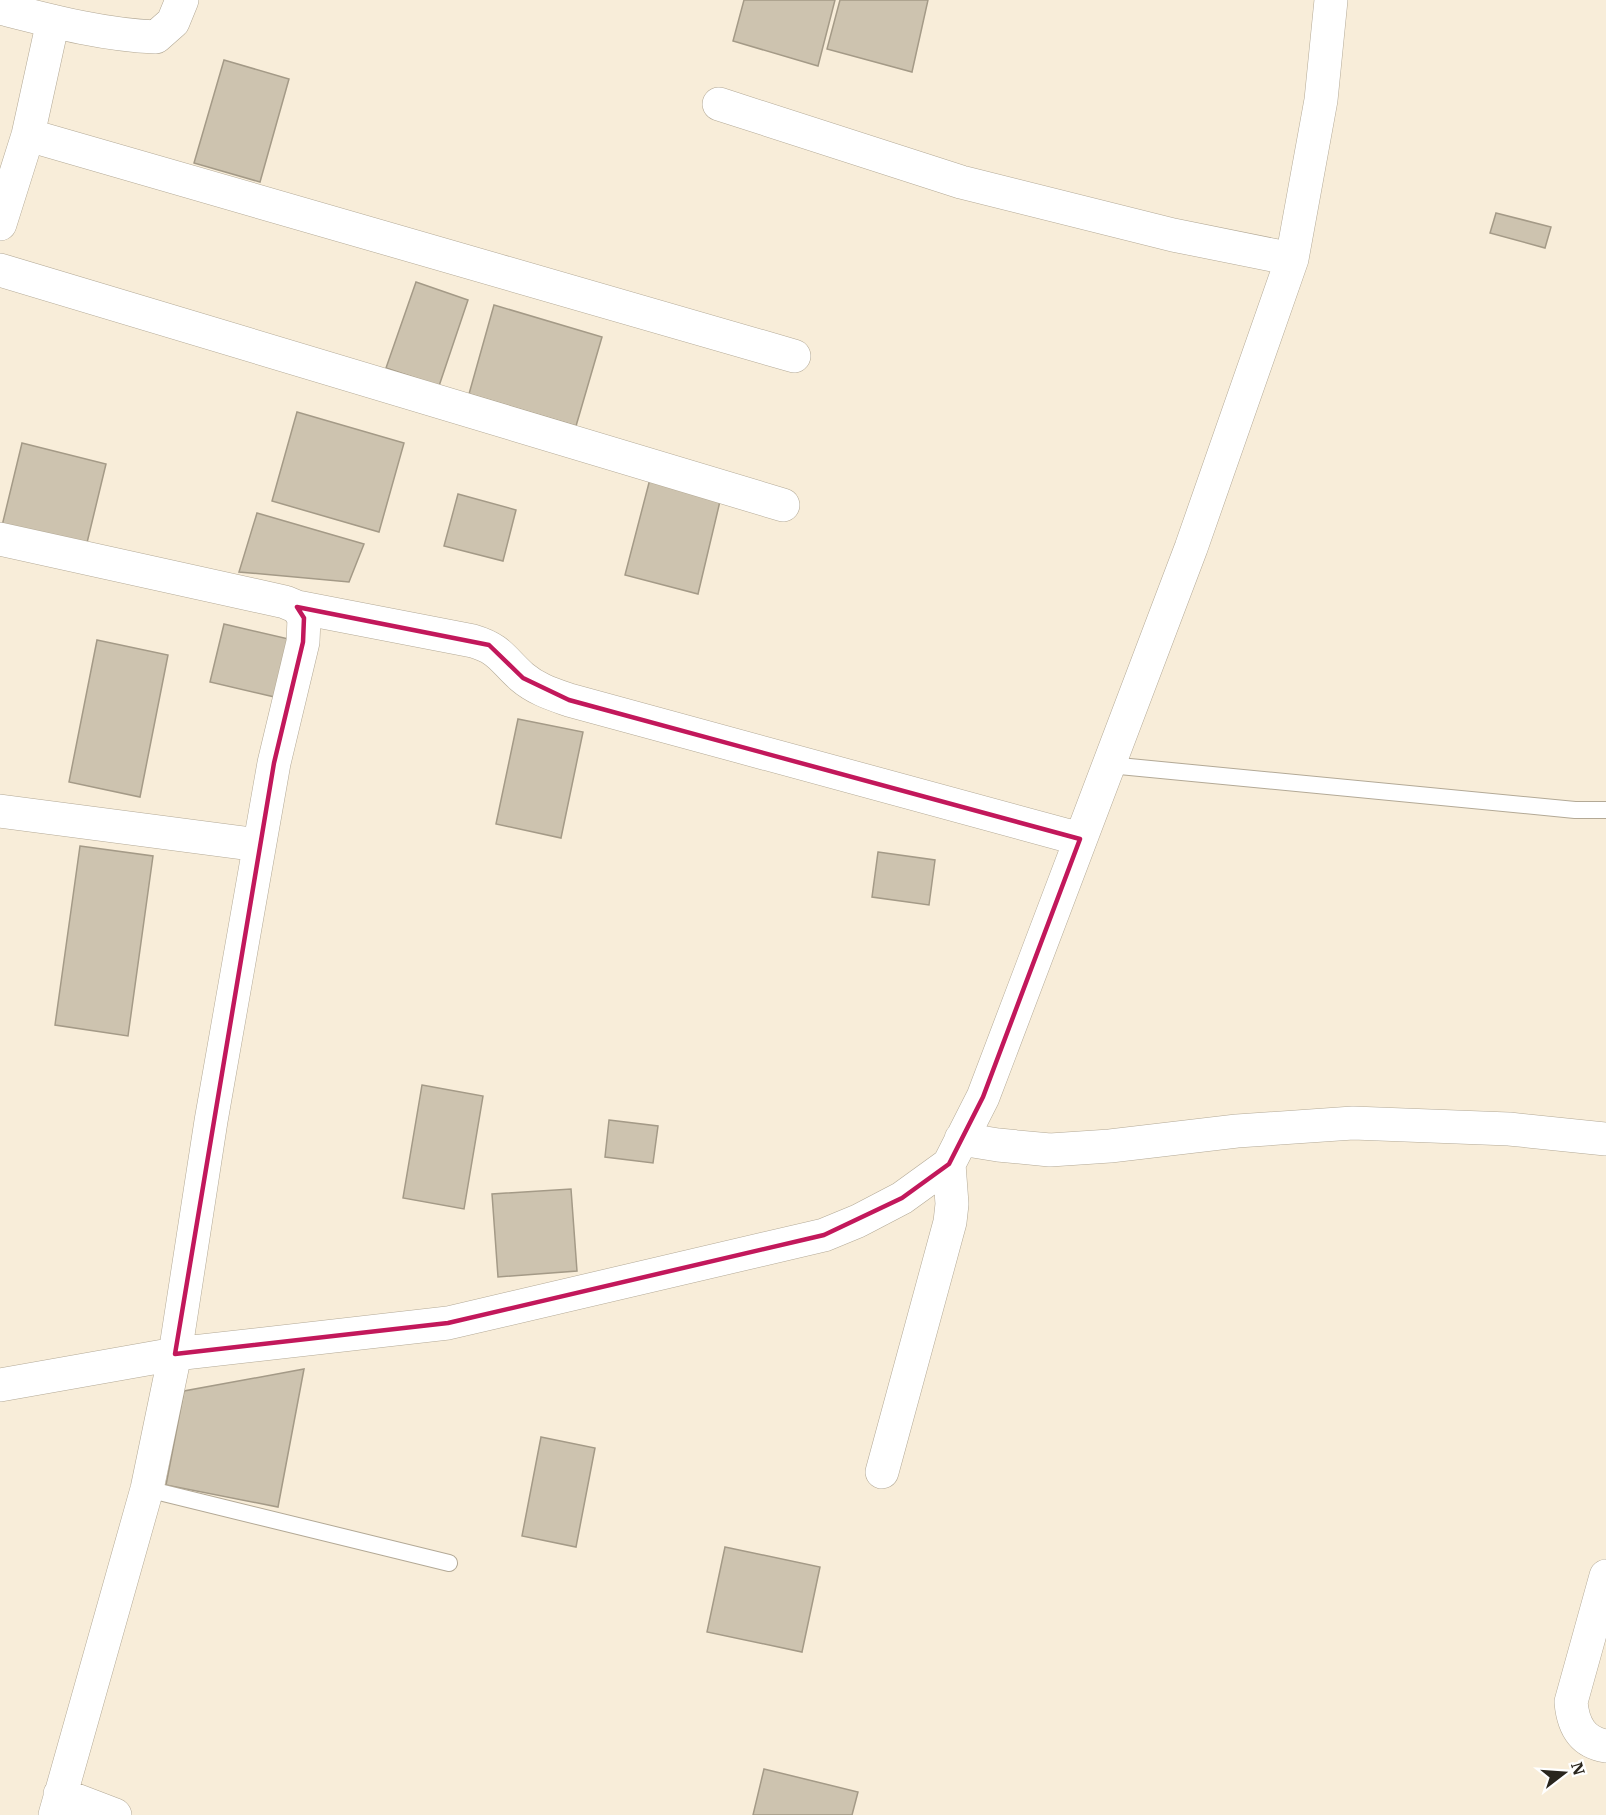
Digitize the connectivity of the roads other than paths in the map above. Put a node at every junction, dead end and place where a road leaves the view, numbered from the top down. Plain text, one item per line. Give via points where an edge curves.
1 (182, 0) edge
2 (1331, 0) edge
3 (0, 8) edge
4 (53, 21) junction
5 (719, 104) dead end
6 (28, 135) junction
7 (0, 224) edge
8 (1292, 259) junction
9 (0, 270) edge
10 (794, 356) dead end
11 (783, 505) dead end
12 (0, 539) edge
13 (297, 607) junction
14 (1109, 765) junction
15 (1606, 810) edge
16 (0, 811) edge
17 (1080, 840) junction
18 (260, 845) junction
19 (1606, 1138) edge
20 (955, 1152) junction
21 (175, 1353) junction
22 (0, 1384) edge
23 (882, 1472) dead end
24 (147, 1489) junction
25 (449, 1563) dead end
26 (1606, 1576) edge
27 (1606, 1746) edge
28 (57, 1804) edge
29 (115, 1815) edge

1 - 4 street via 173,22 156,38
2 - 8 street via 1321,100
3 - 4 street
4 - 6 street
5 - 8 street via 961,182 1173,235
6 - 7 street
6 - 10 street
8 - 14 street via 1191,548
9 - 11 street
12 - 13 street
13 - 17 street via 489,645 523,678 543,691 569,700
13 - 18 street via 304,618 303,642 274,763
14 - 15 lane
14 - 17 street
16 - 18 street
17 - 20 street via 983,1097
18 - 21 street
19 - 20 street via 1509,1129 1353,1123 1110,1146 1050,1150 998,1145
20 - 21 street via 902,1198 824,1235 448,1323
20 - 23 street via 950,1222
21 - 22 street
21 - 24 street
24 - 25 lane
24 - 28 street
26 - 27 street via 1571,1702 1579,1730
28 - 29 street

